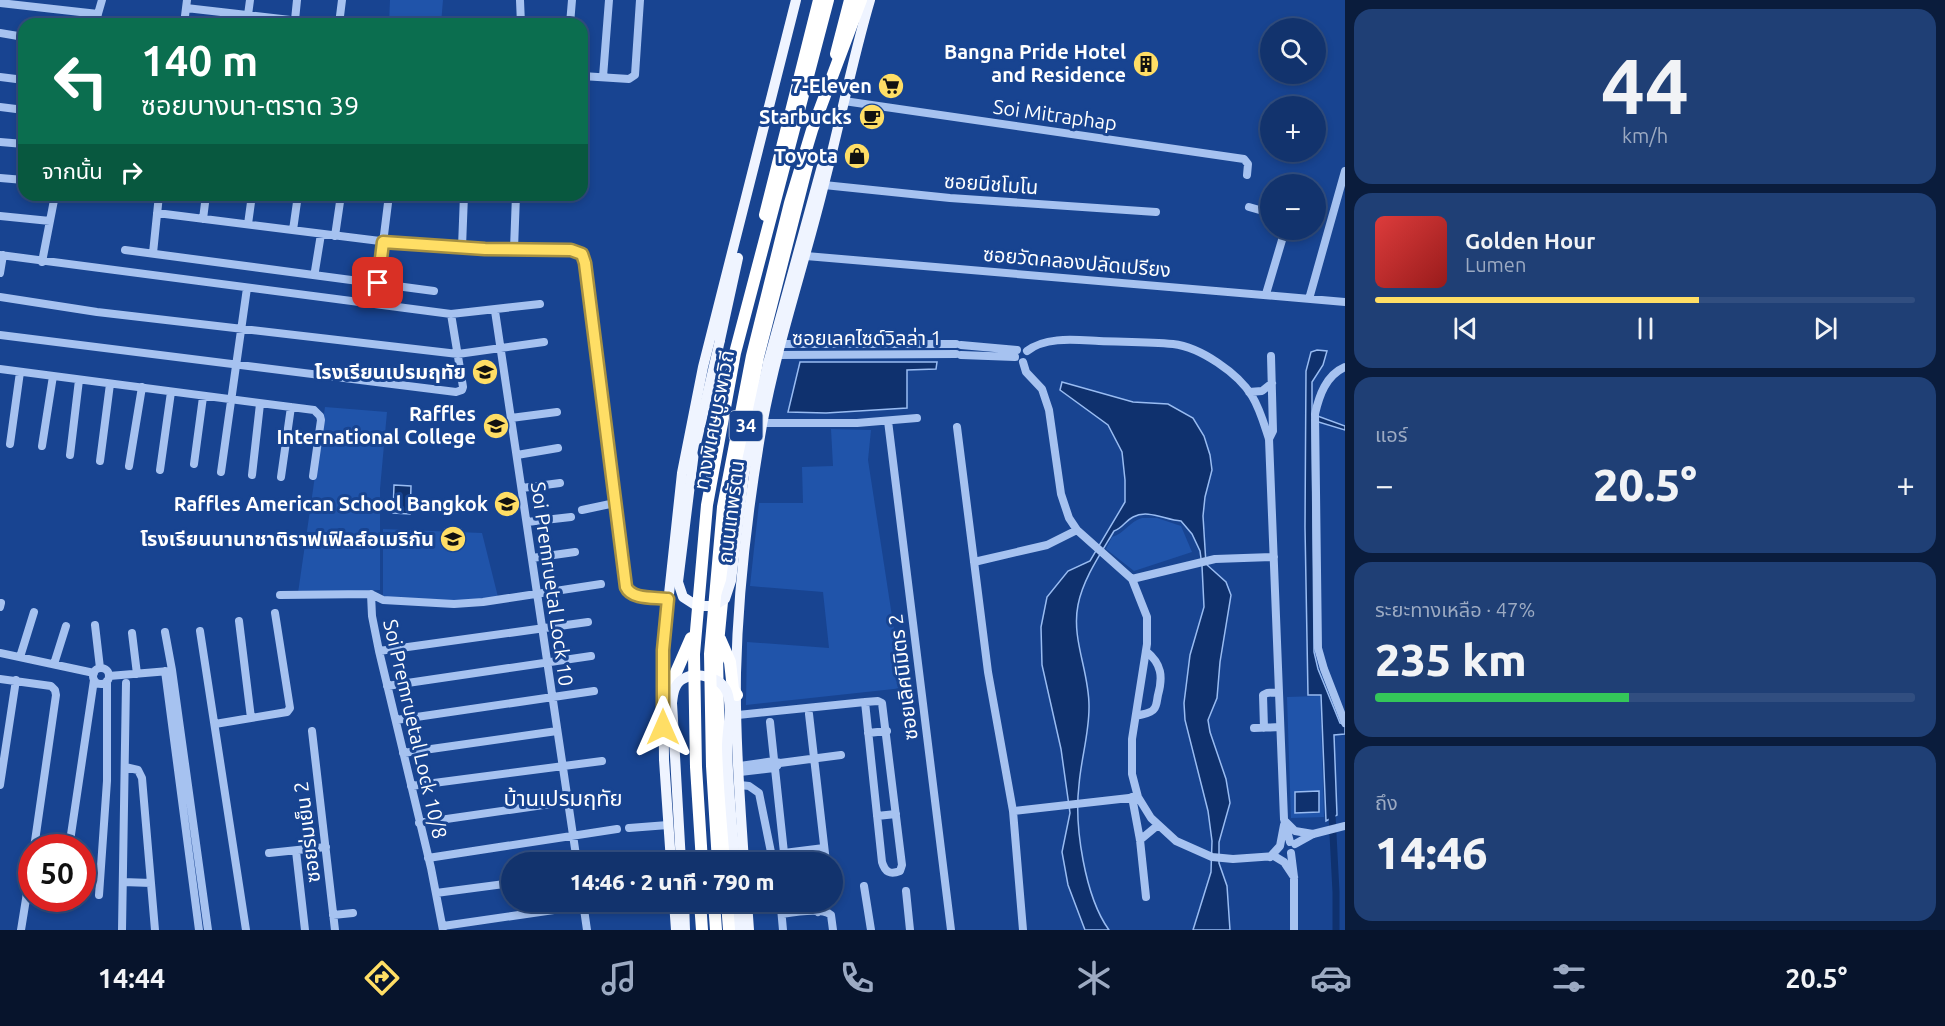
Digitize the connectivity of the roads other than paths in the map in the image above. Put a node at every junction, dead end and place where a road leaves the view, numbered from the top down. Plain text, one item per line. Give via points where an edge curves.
1 (102, 0) edge
2 (250, 0) edge
3 (297, 0) edge
4 (342, 0) edge
5 (520, 0) edge
6 (572, 0) edge
7 (609, 0) edge
8 (640, 0) edge
9 (796, 0) edge
10 (819, 0) edge
11 (828, 0) edge
12 (852, 0) edge
13 (861, 0) edge
14 (870, 0) edge
15 (0, 1) edge
16 (187, 4) edge
17 (226, 13) junction
18 (98, 14) junction
19 (248, 15) junction
20 (97, 18) edge
21 (226, 18) edge
22 (260, 18) edge
23 (295, 18) edge
24 (340, 18) edge
25 (521, 18) edge
26 (570, 18) edge
27 (0, 33) edge
28 (18, 36) edge
29 (588, 76) edge
30 (0, 77) edge
31 (603, 77) junction
32 (18, 79) edge
33 (844, 101) junction
34 (0, 107) edge
35 (18, 109) edge
36 (840, 116) junction
37 (0, 142) edge
38 (18, 144) edge
39 (1345, 171) edge
40 (1247, 175) dead end
41 (0, 178) edge
42 (18, 180) edge
43 (824, 185) junction
44 (54, 201) edge
45 (158, 201) edge
46 (205, 201) edge
47 (251, 201) edge
48 (297, 201) edge
49 (340, 201) edge
50 (388, 201) edge
51 (464, 201) edge
52 (516, 201) edge
53 (1249, 207) dead end
54 (1260, 210) edge
55 (1156, 212) dead end
56 (157, 213) junction
57 (0, 216) edge
58 (203, 219) junction
59 (741, 220) junction
60 (50, 221) junction
61 (249, 224) junction
62 (293, 230) junction
63 (321, 234) junction
64 (335, 236) junction
65 (1282, 240) edge
66 (383, 242) junction
67 (462, 247) junction
68 (514, 249) junction
69 (125, 250) dead end
70 (153, 253) junction
71 (1, 255) edge
72 (806, 256) junction
73 (42, 262) junction
74 (315, 271) dead end
75 (0, 273) edge
76 (378, 283) junction
77 (247, 288) junction
78 (434, 291) dead end
79 (1266, 294) junction
80 (0, 297) edge
81 (1309, 299) junction
82 (1345, 302) edge
83 (540, 304) dead end
84 (495, 311) junction
85 (451, 314) junction
86 (241, 328) junction
87 (0, 335) edge
88 (544, 342) dead end
89 (500, 349) junction
90 (779, 349) junction
91 (458, 354) junction
92 (1019, 356) junction
93 (1271, 356) dead end
94 (236, 364) junction
95 (1345, 367) edge
96 (0, 369) edge
97 (20, 372) junction
98 (53, 376) junction
99 (79, 380) junction
100 (1272, 383) junction
101 (110, 384) junction
102 (142, 387) junction
103 (171, 392) junction
104 (1249, 392) junction
105 (203, 397) junction
106 (230, 400) junction
107 (260, 404) junction
108 (291, 407) junction
109 (557, 412) dead end
110 (511, 418) junction
111 (917, 418) dead end
112 (888, 420) junction
113 (762, 423) junction
114 (957, 427) dead end
115 (1269, 439) junction
116 (10, 444) dead end
117 (42, 446) dead end
118 (558, 448) dead end
119 (516, 455) junction
120 (70, 456) dead end
121 (100, 462) dead end
122 (194, 464) dead end
123 (129, 466) dead end
124 (160, 470) dead end
125 (221, 472) dead end
126 (252, 475) dead end
127 (313, 476) dead end
128 (281, 477) dead end
129 (560, 483) dead end
130 (522, 488) junction
131 (615, 503) junction
132 (582, 510) dead end
133 (570, 517) dead end
134 (527, 522) junction
135 (1077, 530) junction
136 (575, 552) dead end
137 (1274, 557) junction
138 (532, 558) junction
139 (974, 562) junction
140 (1132, 579) junction
141 (601, 584) dead end
142 (537, 593) junction
143 (371, 594) junction
144 (280, 595) dead end
145 (668, 599) junction
146 (34, 612) dead end
147 (275, 613) dead end
148 (239, 621) dead end
149 (588, 622) dead end
150 (95, 625) dead end
151 (66, 626) dead end
152 (542, 627) junction
153 (200, 631) dead end
154 (165, 632) dead end
155 (132, 633) dead end
156 (719, 635) junction
157 (691, 638) junction
158 (378, 651) junction
159 (1146, 651) junction
160 (0, 653) edge
161 (591, 656) dead end
162 (20, 657) junction
163 (547, 662) junction
164 (54, 664) junction
165 (168, 671) junction
166 (96, 674) junction
167 (137, 674) junction
168 (0, 679) edge
169 (108, 679) junction
170 (16, 680) junction
171 (126, 683) dead end
172 (387, 686) junction
173 (663, 690) junction
174 (594, 691) dead end
175 (1279, 692) junction
176 (737, 695) junction
177 (553, 696) junction
178 (865, 702) junction
179 (809, 714) dead end
180 (738, 715) junction
181 (1136, 716) junction
182 (251, 718) junction
183 (396, 720) junction
184 (770, 722) dead end
185 (1345, 723) edge
186 (214, 724) junction
187 (1280, 727) junction
188 (312, 730) dead end
189 (557, 731) junction
190 (886, 731) junction
191 (868, 734) junction
192 (403, 753) junction
193 (841, 755) dead end
194 (814, 758) junction
195 (602, 761) dead end
196 (776, 764) junction
197 (563, 766) junction
198 (124, 767) junction
199 (740, 769) junction
200 (0, 785) edge
201 (740, 785) junction
202 (411, 786) junction
203 (612, 795) dead end
204 (1135, 797) junction
205 (568, 801) junction
206 (1013, 811) junction
207 (896, 814) junction
208 (877, 816) junction
209 (1285, 820) junction
210 (419, 823) junction
211 (668, 825) junction
212 (1158, 825) junction
213 (1344, 826) edge
214 (628, 828) dead end
215 (618, 829) dead end
216 (36, 834) edge
217 (71, 834) edge
218 (1312, 835) junction
219 (573, 837) junction
220 (1140, 840) junction
221 (1293, 843) junction
222 (326, 847) junction
223 (824, 848) junction
224 (296, 851) junction
225 (575, 852) edge
226 (670, 852) edge
227 (680, 852) edge
228 (699, 852) edge
229 (700, 852) edge
230 (711, 852) edge
231 (717, 852) edge
232 (724, 852) edge
233 (734, 852) edge
234 (743, 852) edge
235 (771, 852) edge
236 (783, 852) edge
237 (808, 852) edge
238 (825, 852) edge
239 (1288, 852) junction
240 (269, 853) dead end
241 (1272, 856) junction
242 (428, 858) junction
243 (1293, 873) junction
244 (123, 882) junction
245 (151, 883) junction
246 (501, 884) edge
247 (864, 886) dead end
248 (906, 891) dead end
249 (436, 893) junction
250 (99, 896) dead end
251 (199, 896) junction
252 (1146, 897) dead end
253 (24, 912) edge
254 (536, 912) edge
255 (584, 912) edge
256 (675, 912) edge
257 (684, 912) edge
258 (703, 912) edge
259 (715, 912) edge
260 (721, 912) edge
261 (728, 912) edge
262 (738, 912) edge
263 (748, 912) edge
264 (353, 913) dead end
265 (782, 914) edge
266 (333, 915) junction
267 (443, 928) edge
268 (21, 930) edge
269 (122, 930) edge
270 (155, 930) edge
271 (200, 930) edge
272 (208, 930) edge
273 (246, 930) edge
274 (305, 930) edge
275 (335, 930) edge
276 (587, 930) edge
277 (676, 930) edge
278 (685, 930) edge
279 (704, 930) edge
280 (716, 930) edge
281 (722, 930) edge
282 (729, 930) edge
283 (739, 930) edge
284 (749, 930) edge
285 (791, 930) edge
286 (833, 930) edge
287 (871, 930) edge
288 (910, 930) edge
289 (951, 930) edge
290 (1023, 930) edge
291 (1294, 930) edge

1 - 18 street
2 - 19 street
3 - 23 street
4 - 24 street
5 - 25 street
6 - 26 street
7 - 31 street
8 - 31 street via 635,75 629,79
9 - 59 main road
10 - 157 highway, ถนนเทพรัตน / 34 via 731,352 702,505
11 - 229 highway, ทางพิเศษบูรพาวิถี, bridge via 735,353 707,505 694,654
12 - 156 highway, ถนนเทพรัตน / 34 via 758,357 731,508
12 - 230 highway, ทางพิเศษบูรพาวิถี, bridge via 784,202 746,355 716,506 704,654
13 - 231 highway, bridge via 812,130 790,203 752,356 723,507 710,654
14 - 33 main road, ถนนเทพรัตน / 34
15 - 18 street
16 - 17 street
17 - 19 street
17 - 21 street
18 - 20 street
19 - 22 street
27 - 28 street
29 - 31 street
30 - 32 street
33 - 36 main road, ถนนเทพรัตน / 34
33 - 40 street, Soi Mitraphap via 1244,159 1248,164
34 - 35 street
36 - 43 main road, ถนนเทพรัตน / 34
36 - 59 main road, bridge via 826,150 768,363 744,475 731,581 725,599 713,606 697,606 683,597 678,582 694,452 736,268
37 - 38 street
39 - 81 street
41 - 42 street
43 - 55 street, ซอยนีชโมโน
43 - 72 main road, ถนนเทพรัตน / 34
44 - 60 street
45 - 56 street
46 - 58 street
47 - 61 street
48 - 62 street
49 - 64 street
50 - 66 street
51 - 67 street
52 - 68 street
53 - 54 street
56 - 58 street
56 - 70 street
57 - 60 street
58 - 61 street
59 - 145 main road via 703,368 682,473
60 - 73 street
61 - 62 street
62 - 63 street
63 - 64 street
63 - 74 street
64 - 66 street
65 - 79 street
66 - 67 street
66 - 76 street
67 - 68 street
68 - 131 street via 571,250 584,258
69 - 70 street
70 - 76 street
71 - 73 street
71 - 75 street
72 - 79 street, ซอยวัดคลองปลัดเปรียง
72 - 90 main road, ถนนเทพรัตน / 34
73 - 77 street
76 - 78 street
77 - 85 street
77 - 86 street
79 - 81 street, ซอยวัดคลองปลัดเปรียง
80 - 86 street
81 - 82 street, ซอยวัดคลองปลัดเปรียง
83 - 84 street
84 - 85 street
84 - 89 street, Soi Premruetal Lock 10
85 - 91 street
86 - 91 street
86 - 94 street
87 - 94 street
88 - 89 street
89 - 91 street
89 - 110 street, Soi Premruetal Lock 10
90 - 92 street, ซอยเลคไซด์วิลล่า 1 via 962,350
90 - 113 main road, ถนนเทพรัตน / 34
91 - 94 street via 463,387 456,392
92 - 104 street via 1027,359 1034,346 1050,341 1176,344 1208,356
92 - 135 street via 1026,372 1042,389 1049,410 1061,494
93 - 100 street
94 - 106 street
95 - 185 street via 1327,382 1318,398 1315,418 1318,648
96 - 97 street
97 - 98 street
97 - 116 street
98 - 99 street
98 - 117 street
99 - 101 street
99 - 120 street
100 - 104 street via 1262,391
100 - 115 street via 1273,431
101 - 102 street
101 - 121 street
102 - 103 street
102 - 123 street
103 - 105 street
103 - 124 street
104 - 115 street
105 - 106 street
105 - 122 street
106 - 107 street
106 - 125 street
107 - 108 street
107 - 126 street
108 - 127 street via 314,410 320,416
108 - 128 street
109 - 110 street
110 - 119 street, Soi Premruetal Lock 10
111 - 112 street
112 - 113 street
112 - 289 street, ซอยเลิศนิมิตร 2
113 - 176 main road, ถนนเทพรัตน / 34 via 742,578
114 - 139 street
115 - 137 street
118 - 119 street
119 - 130 street, Soi Premruetal Lock 10
129 - 130 street
130 - 134 street, Soi Premruetal Lock 10
131 - 132 street
131 - 145 street via 628,592
133 - 134 street
134 - 138 street, Soi Premruetal Lock 10
135 - 139 street via 1047,545
135 - 140 street
136 - 138 street
137 - 140 street via 1215,559
137 - 175 street
138 - 142 street, Soi Premruetal Lock 10
139 - 206 street via 988,672
140 - 159 street via 1147,617
141 - 142 street, Soi Premruetal Lock 10/8
142 - 143 street, Soi Premruetal Lock 10/8 via 454,604 386,600
142 - 152 street, Soi Premruetal Lock 10
143 - 144 street
143 - 158 street, Soi Premruetal Lock 10/8
145 - 173 main road
146 - 162 street
147 - 182 street via 290,708 287,712
148 - 182 street
149 - 152 street
150 - 166 street
151 - 164 street
152 - 158 street
152 - 163 street, Soi Premruetal Lock 10
153 - 186 street
154 - 165 street
155 - 167 street
156 - 176 highway
156 - 232 highway, ถนนเทพรัตน / 34 via 719,766
157 - 173 highway via 674,677
157 - 228 highway, ถนนเทพรัตน / 34
158 - 172 street, Soi Premruetal Lock 10/8
159 - 181 street
159 - 181 street via 1158,663 1161,682 1155,708
160 - 162 street
161 - 163 street
162 - 164 street
163 - 172 street
163 - 177 street, Soi Premruetal Lock 10
164 - 166 street
165 - 167 street
165 - 251 street
166 - 169 street via 107,671
166 - 169 street via 101,684
166 - 217 street
167 - 169 street
168 - 170 street
169 - 250 street via 107,781
170 - 200 street
170 - 216 street via 56,690
171 - 198 street
172 - 183 street, Soi Premruetal Lock 10/8
173 - 211 main road
174 - 177 street
175 - 187 street
175 - 187 street via 1263,695 1259,728
176 - 180 main road, ถนนเทพรัตน / 34
177 - 183 street
177 - 189 street, Soi Premruetal Lock 10
178 - 180 street
178 - 190 street via 882,703
178 - 191 street
179 - 194 street
180 - 199 main road, ถนนเทพรัตน / 34
181 - 204 street via 1132,739
182 - 186 street
183 - 192 street, Soi Premruetal Lock 10/8
184 - 196 street
186 - 273 street
187 - 209 street
188 - 222 street, ซอยร่มเย็น 2
189 - 192 street
189 - 197 street, Soi Premruetal Lock 10
190 - 191 street
190 - 207 street
191 - 208 street
192 - 202 street, Soi Premruetal Lock 10/8
193 - 194 street
194 - 196 street
194 - 223 street
195 - 197 street
196 - 199 street
196 - 236 street
197 - 202 street
197 - 205 street, Soi Premruetal Lock 10
198 - 244 street
198 - 245 street via 138,770 142,778
199 - 201 main road, ถนนเทพรัตน / 34
201 - 234 main road, ถนนเทพรัตน / 34
201 - 235 street via 759,793
202 - 210 street, Soi Premruetal Lock 10/8
203 - 205 street
204 - 206 street
204 - 212 street
204 - 220 street
205 - 210 street
205 - 219 street, Soi Premruetal Lock 10
206 - 290 street
207 - 208 street
207 - 208 street via 902,865 894,874 884,869
209 - 218 street via 1295,831
209 - 221 street
209 - 241 street via 1280,846
210 - 242 street, Soi Premruetal Lock 10/8
211 - 214 street
211 - 226 main road
212 - 220 street
212 - 241 street via 1176,841 1209,856
213 - 218 street
215 - 219 street
218 - 221 street
218 - 243 street via 1300,845
219 - 225 street, Soi Premruetal Lock 10
219 - 242 street
220 - 252 street
221 - 239 street via 1286,844
222 - 224 street
222 - 266 street, ซอยร่มเย็น 2
223 - 237 street
223 - 238 street
224 - 240 street
224 - 274 street
227 - 233 main road, bridge via 672,703 674,688 683,679 700,676 717,679 726,689 729,702 727,746
239 - 241 street
239 - 243 street
241 - 243 street
242 - 249 street, Soi Premruetal Lock 10/8
243 - 291 street
244 - 245 street
244 - 269 street
245 - 270 street
246 - 249 street
247 - 287 street
248 - 288 street
249 - 267 street, Soi Premruetal Lock 10/8
251 - 271 street
251 - 272 street
253 - 268 street
254 - 267 street
255 - 276 street
256 - 277 main road
257 - 278 main road
258 - 279 highway
259 - 280 highway
260 - 281 highway
261 - 282 highway
262 - 283 main road
263 - 284 main road
264 - 266 street
265 - 285 street
265 - 286 street via 809,902 818,912 830,913
266 - 275 street, ซอยร่มเย็น 2

